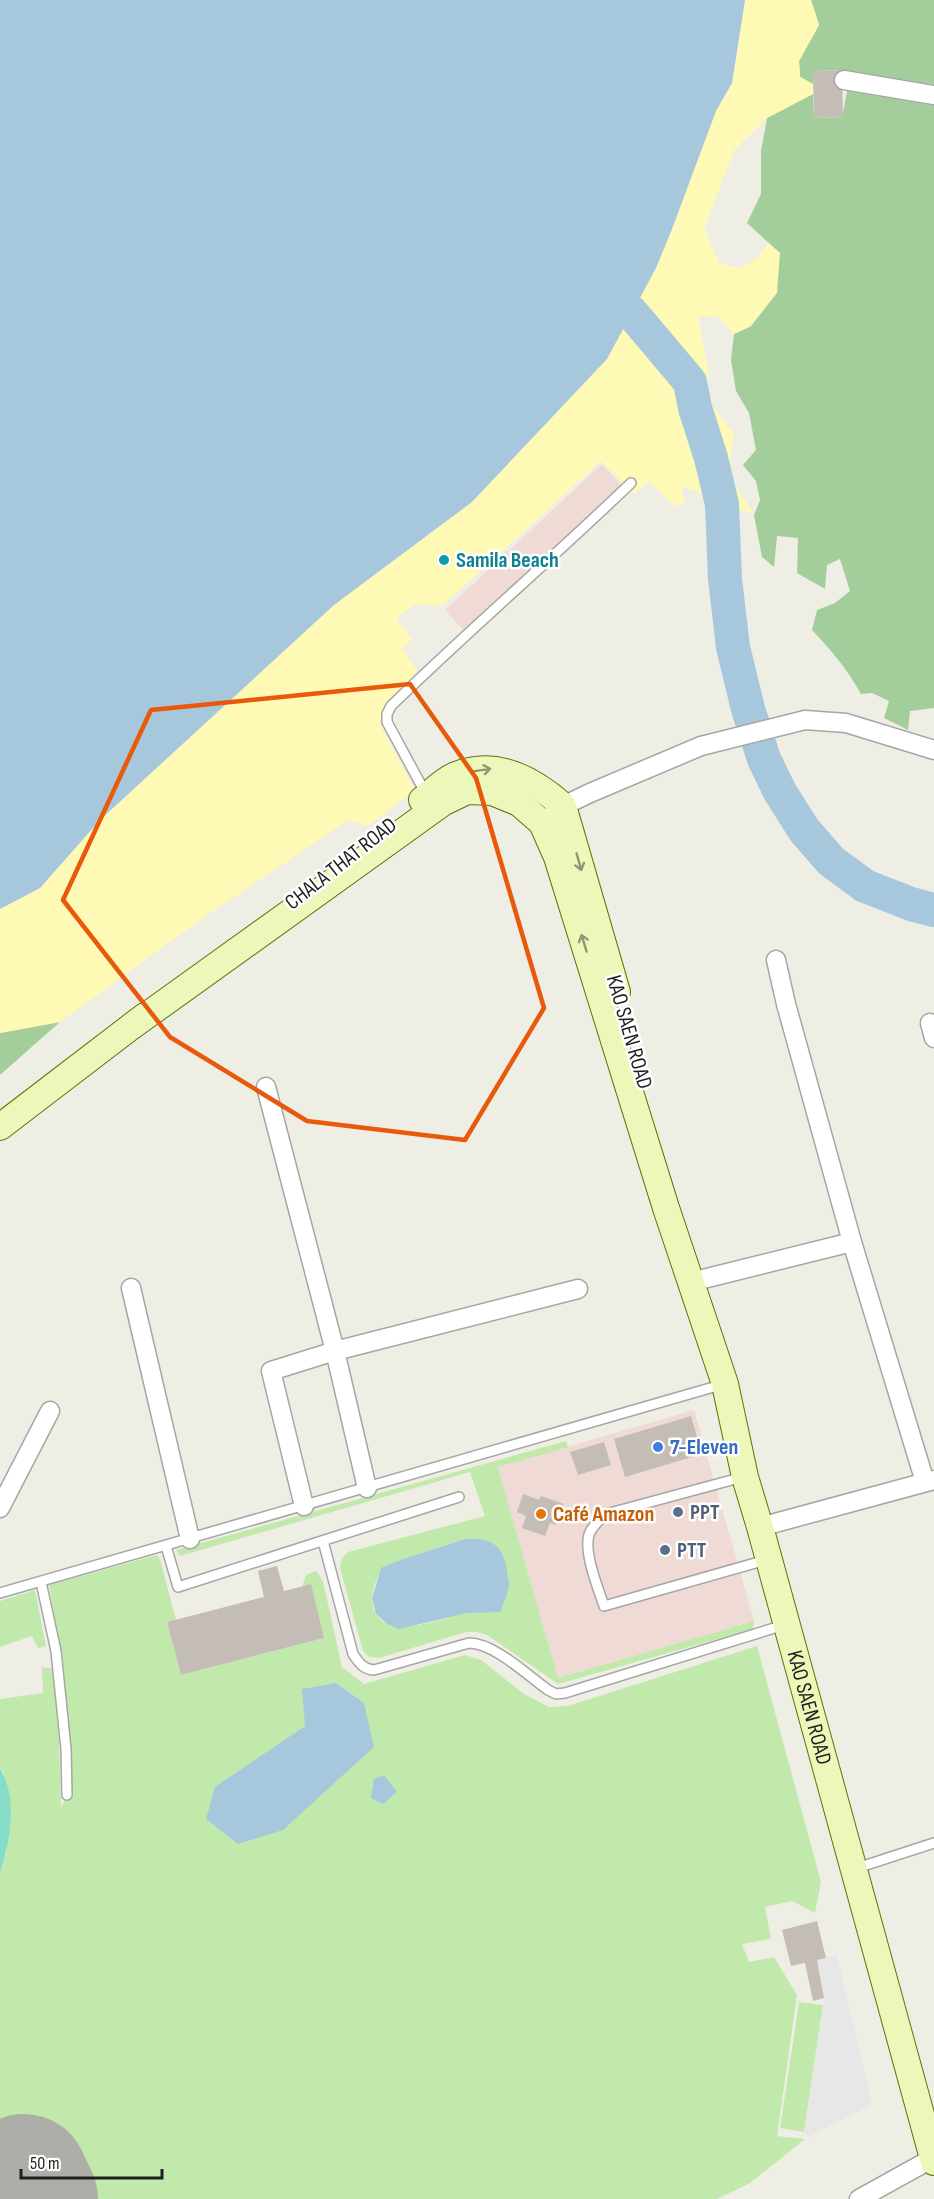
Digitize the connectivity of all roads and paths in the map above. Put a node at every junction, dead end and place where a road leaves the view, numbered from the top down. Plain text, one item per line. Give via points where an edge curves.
1 (844, 80) dead end
2 (934, 95) edge
3 (631, 483) dead end
4 (934, 750) edge
5 (428, 796) junction
6 (563, 806) junction
7 (542, 823) junction
8 (776, 960) dead end
9 (132, 1026) junction
10 (266, 1087) dead end
11 (0, 1127) edge
12 (852, 1242) junction
13 (687, 1271) junction
14 (131, 1288) dead end
15 (578, 1289) dead end
16 (335, 1351) junction
17 (725, 1384) junction
18 (50, 1411) dead end
19 (745, 1477) junction
20 (930, 1481) edge
21 (367, 1488) junction
22 (459, 1497) dead end
23 (304, 1506) junction
24 (0, 1508) edge
25 (760, 1527) junction
26 (190, 1539) junction
27 (323, 1541) junction
28 (166, 1546) junction
29 (769, 1559) junction
30 (40, 1582) junction
31 (0, 1593) edge
32 (787, 1624) junction
33 (67, 1795) dead end
34 (934, 1843) edge
35 (854, 1869) junction
36 (934, 2160) edge
37 (866, 2197) edge

1 - 2 street
3 - 5 lane via 391,706 387,722
4 - 6 street via 846,723 805,720 701,746
5 -> 6 main road, CHALA THAT ROAD via 455,775 491,768 521,776
5 - 9 main road, CHALA THAT ROAD
6 - 7 street
6 -> 13 main road, KAO SAEN ROAD via 680,1207
7 - 9 main road, CHALA THAT ROAD via 519,803 492,792 467,791 444,802
13 -> 7 main road, KAO SAEN ROAD via 557,857
8 - 12 street
9 - 11 main road, CHALA THAT ROAD
10 - 16 street
12 - 13 street
12 - 20 street
13 - 17 main road, KAO SAEN ROAD
14 - 26 street
15 - 16 street
16 - 21 street
16 - 23 street via 271,1371
17 - 19 main road, KAO SAEN ROAD
17 - 21 lane
18 - 24 street
19 - 25 main road, KAO SAEN ROAD
19 - 29 lane via 606,1514 589,1534 587,1548 604,1606
20 - 25 street
21 - 23 lane
22 - 27 lane
23 - 26 lane
25 - 29 main road, KAO SAEN ROAD
26 - 28 lane
27 - 28 lane via 178,1587
27 - 32 lane via 353,1654 367,1670 480,1643 556,1694
28 - 30 lane
29 - 32 main road, KAO SAEN ROAD
30 - 31 lane
30 - 33 lane via 56,1651
32 - 35 main road, KAO SAEN ROAD
34 - 35 lane
35 - 36 main road, KAO SAEN ROAD
36 - 37 street

